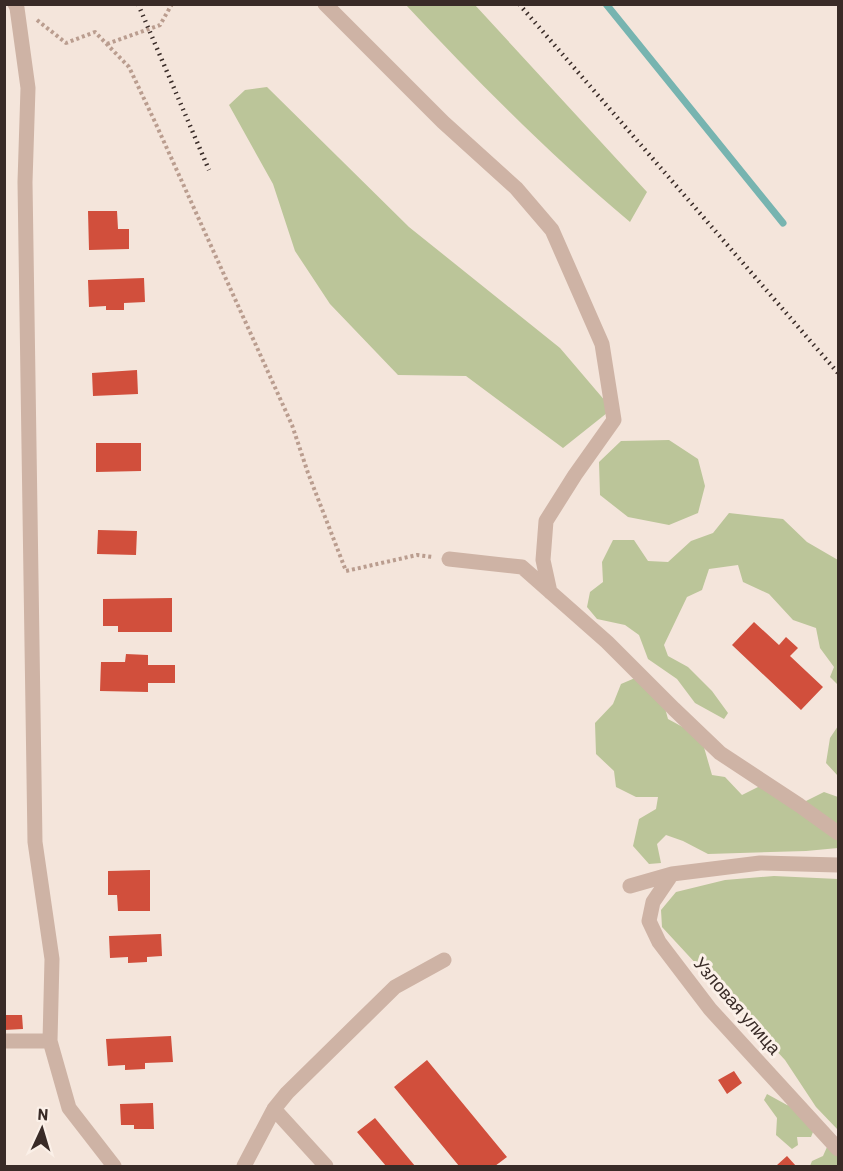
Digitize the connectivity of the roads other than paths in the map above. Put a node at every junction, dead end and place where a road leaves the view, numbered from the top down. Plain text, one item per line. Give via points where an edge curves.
1 (325, 4) edge
2 (16, 6) edge
3 (449, 559) road end
4 (550, 592) junction
5 (838, 833) edge
6 (838, 865) edge
7 (672, 874) junction
8 (630, 886) dead end
9 (444, 960) dead end
10 (4, 1041) edge
11 (50, 1041) junction
12 (274, 1109) junction
13 (838, 1149) edge
14 (114, 1167) edge
15 (244, 1167) edge
16 (326, 1167) edge

1 - 4 street via 516,188 552,230 602,344 614,420 546,521 543,560
2 - 11 street via 28,88 25,182 35,842 52,959
3 - 4 street via 522,567
4 - 5 street via 720,753
6 - 7 street via 760,863
7 - 8 street
7 - 13 street, Узловая улица via 653,902 649,921 659,942 710,1009
9 - 12 street via 395,987
10 - 11 street
11 - 14 street via 69,1108
12 - 15 street
12 - 16 street

